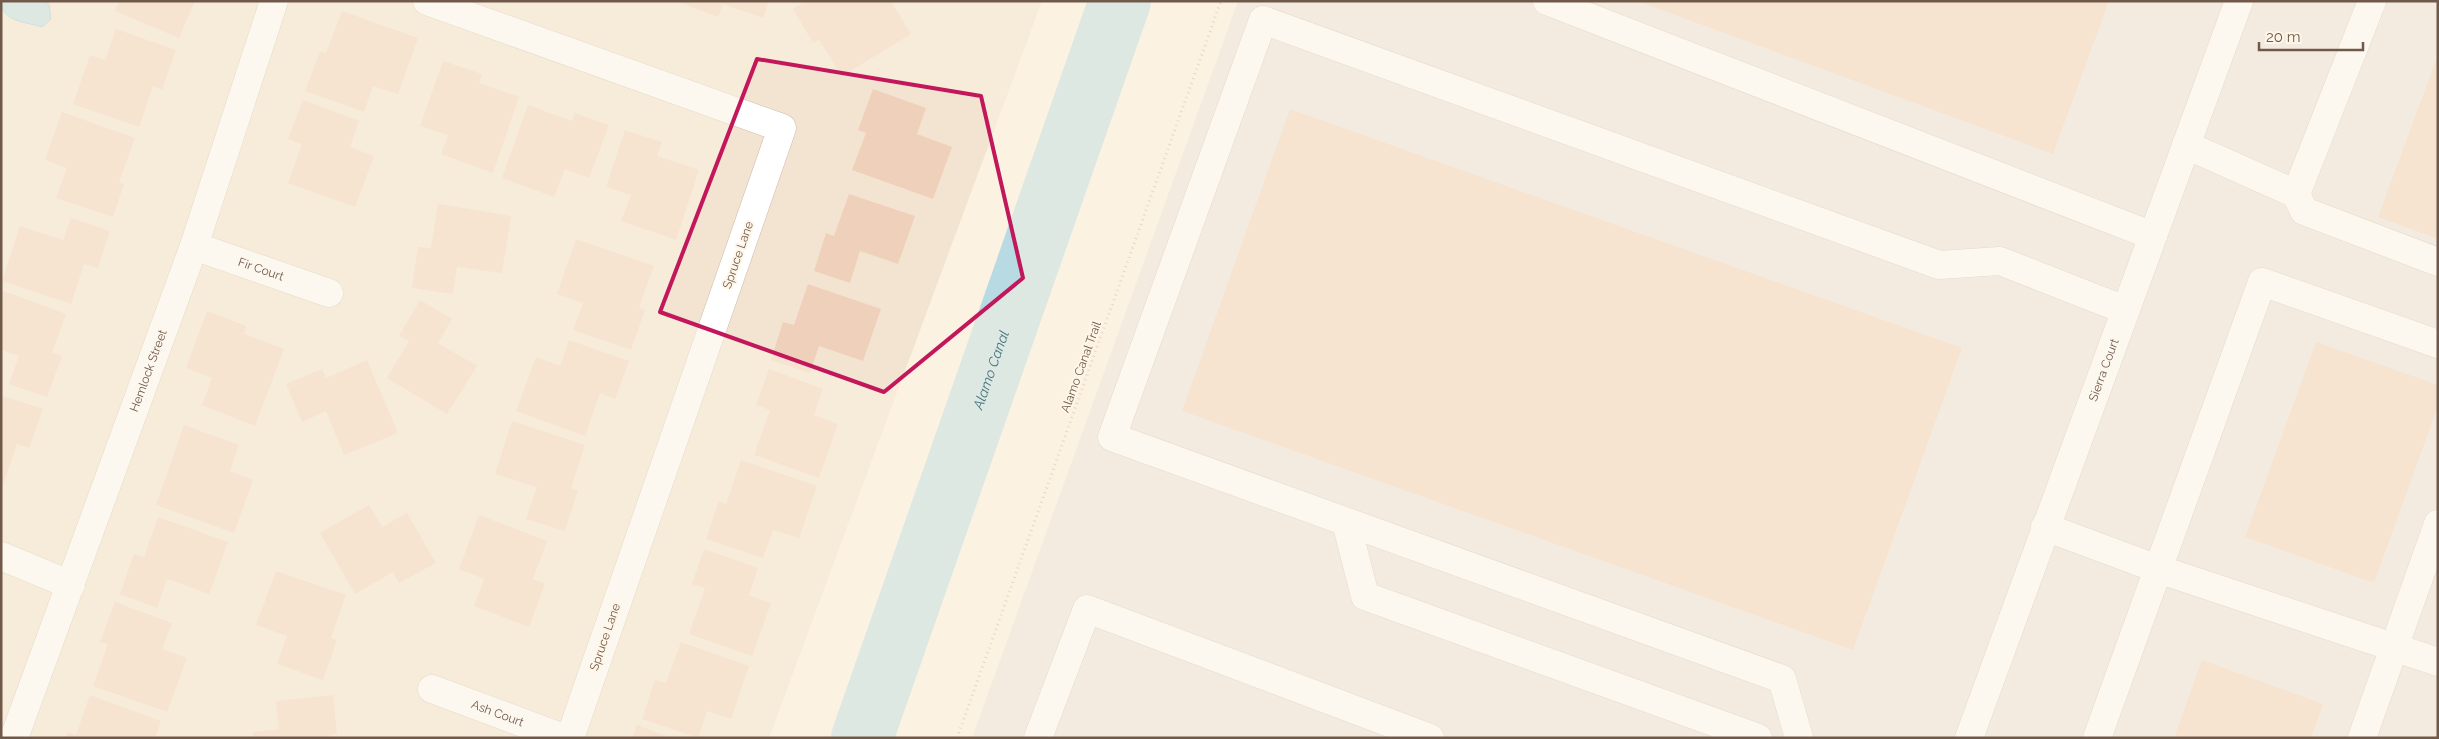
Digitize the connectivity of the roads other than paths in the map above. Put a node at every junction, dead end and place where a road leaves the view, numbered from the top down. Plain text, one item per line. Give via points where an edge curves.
1 (274, 1) edge
2 (427, 1) edge
3 (1547, 1) edge
4 (2239, 1) edge
5 (2372, 1) edge
6 (2186, 145) junction
7 (2296, 194) junction
8 (2153, 236) junction
9 (194, 246) junction
10 (2438, 262) edge
11 (329, 293) dead end
12 (2125, 310) junction
13 (2438, 344) edge
14 (1346, 522) junction
15 (2438, 524) edge
16 (2046, 527) junction
17 (1, 556) edge
18 (2158, 569) junction
19 (71, 585) junction
20 (2395, 648) junction
21 (2438, 662) edge
22 (432, 689) dead end
23 (14, 738) edge
24 (564, 738) edge
25 (570, 738) edge
26 (1038, 738) edge
27 (1430, 738) edge
28 (1758, 738) edge
29 (1799, 738) edge
30 (1969, 738) edge
31 (2097, 738) edge
32 (2362, 738) edge

1 - 9 street, Hemlock Street
2 - 25 street, Spruce Lane via 782,128
3 - 8 street
4 - 6 street, Sierra Court
5 - 7 street
6 - 7 street
6 - 8 street, Sierra Court
7 - 10 street via 2304,211
8 - 12 street, Sierra Court
9 - 11 street, Fir Court
9 - 19 street, Hemlock Street
12 - 14 street via 2000,261 1939,265 1263,20 1112,437
12 - 16 street, Sierra Court
13 - 18 street via 2262,282
14 - 28 street via 1365,596
14 - 29 street via 1782,679
15 - 20 street
16 - 18 street
16 - 30 street, Sierra Court
17 - 19 street
18 - 20 street
18 - 31 street
19 - 23 street, Hemlock Street
20 - 21 street
20 - 32 street
22 - 24 street, Ash Court
26 - 27 street via 1088,609

